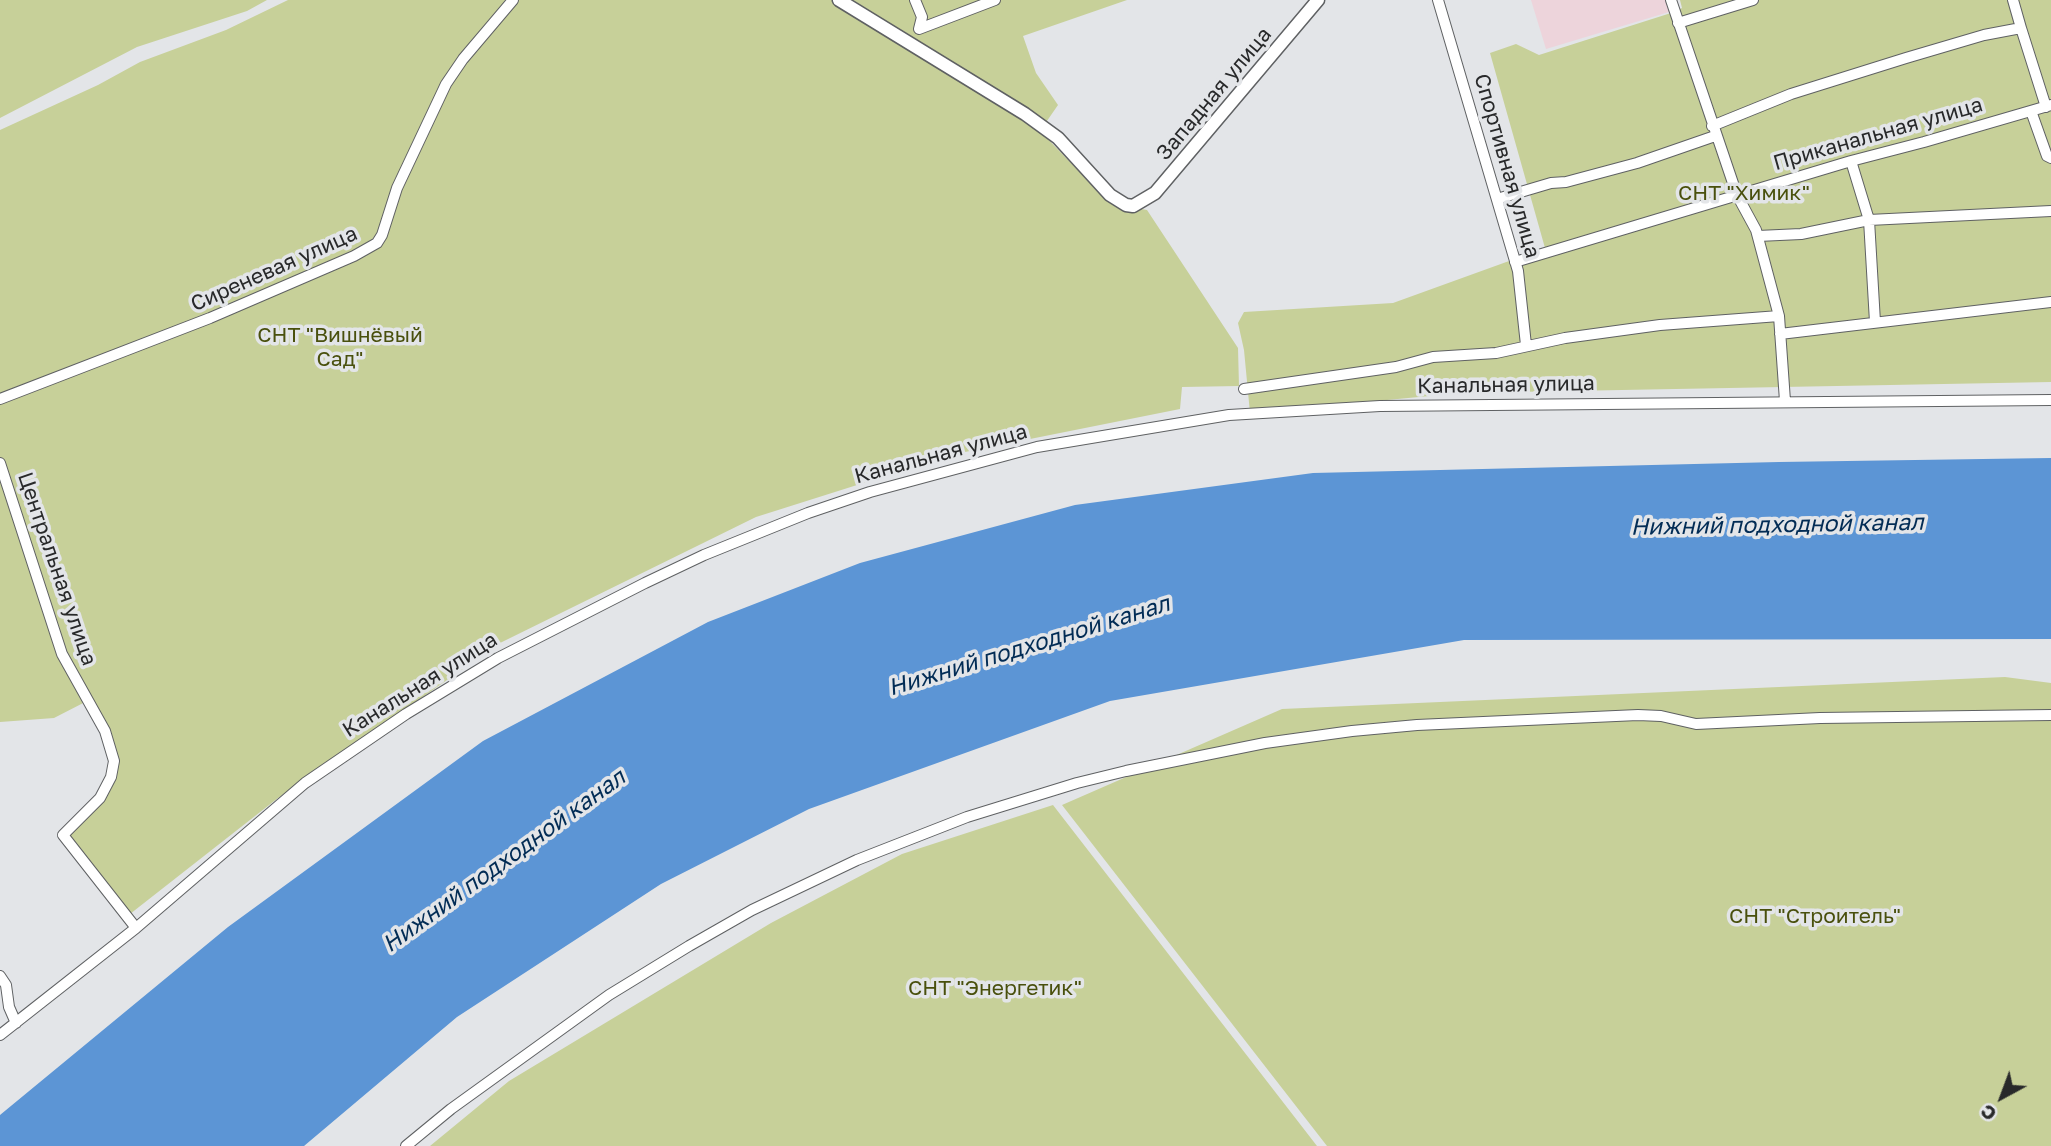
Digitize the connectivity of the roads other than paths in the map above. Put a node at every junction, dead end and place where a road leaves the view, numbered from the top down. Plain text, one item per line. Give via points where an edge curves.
1 (513, 0) edge
2 (838, 0) edge
3 (915, 0) edge
4 (995, 0) edge
5 (1318, 0) edge
6 (1438, 0) edge
7 (1671, 0) edge
8 (1753, 0) edge
9 (2014, 0) edge
10 (1678, 23) junction
11 (2021, 28) junction
12 (919, 29) junction
13 (908, 41) junction
14 (2048, 106) edge
15 (2031, 111) junction
16 (1714, 131) junction
17 (2051, 158) edge
18 (1851, 161) junction
19 (1737, 195) junction
20 (1497, 199) junction
21 (2051, 211) edge
22 (1869, 220) junction
23 (1758, 236) junction
24 (1515, 262) junction
25 (2051, 302) edge
26 (1779, 316) junction
27 (1875, 322) junction
28 (1780, 334) junction
29 (1526, 345) junction
30 (1244, 389) dead end
31 (0, 399) edge
32 (2051, 400) edge
33 (1785, 401) junction
34 (0, 463) edge
35 (2051, 715) edge
36 (136, 928) junction
37 (0, 976) edge
38 (16, 1023) junction
39 (0, 1035) edge
40 (406, 1146) edge

1 - 31 street, Сиреневая улица via 446,84 373,247 164,337
2 - 13 street
3 - 12 street via 922,17
4 - 12 street
5 - 13 street, Западная улица via 1155,193 1133,206 1110,195 1058,138
6 - 20 street, Спортивная улица
7 - 10 street
8 - 10 street
9 - 11 street
10 - 16 street
11 - 14 street
11 - 16 street via 1791,94
12 - 13 street
14 - 15 street, Приканальная улица
15 - 17 street
15 - 18 street, Приканальная улица
16 - 19 street
16 - 20 street via 1637,163
18 - 19 street, Приканальная улица
18 - 22 street
19 - 23 street
19 - 24 street, Приканальная улица
20 - 24 street, Спортивная улица
21 - 22 street
22 - 23 street via 1801,234
22 - 27 street
23 - 26 street
24 - 29 street, Спортивная улица
25 - 27 street
26 - 28 street
26 - 29 street via 1660,325
27 - 28 street
28 - 33 street
29 - 30 street
32 - 33 street, Канальная улица
33 - 36 street, Канальная улица via 1380,407 1229,415 1037,447 870,492 704,555 498,658 322,770
34 - 36 street, Центральная улица via 62,654 100,723 114,761 100,798 63,835
35 - 40 street via 1696,724 1638,715 1417,725 1265,743 1077,783 967,817 857,860 752,910 609,995
36 - 38 street, Канальная улица
37 - 38 street
38 - 39 street, Канальная улица

